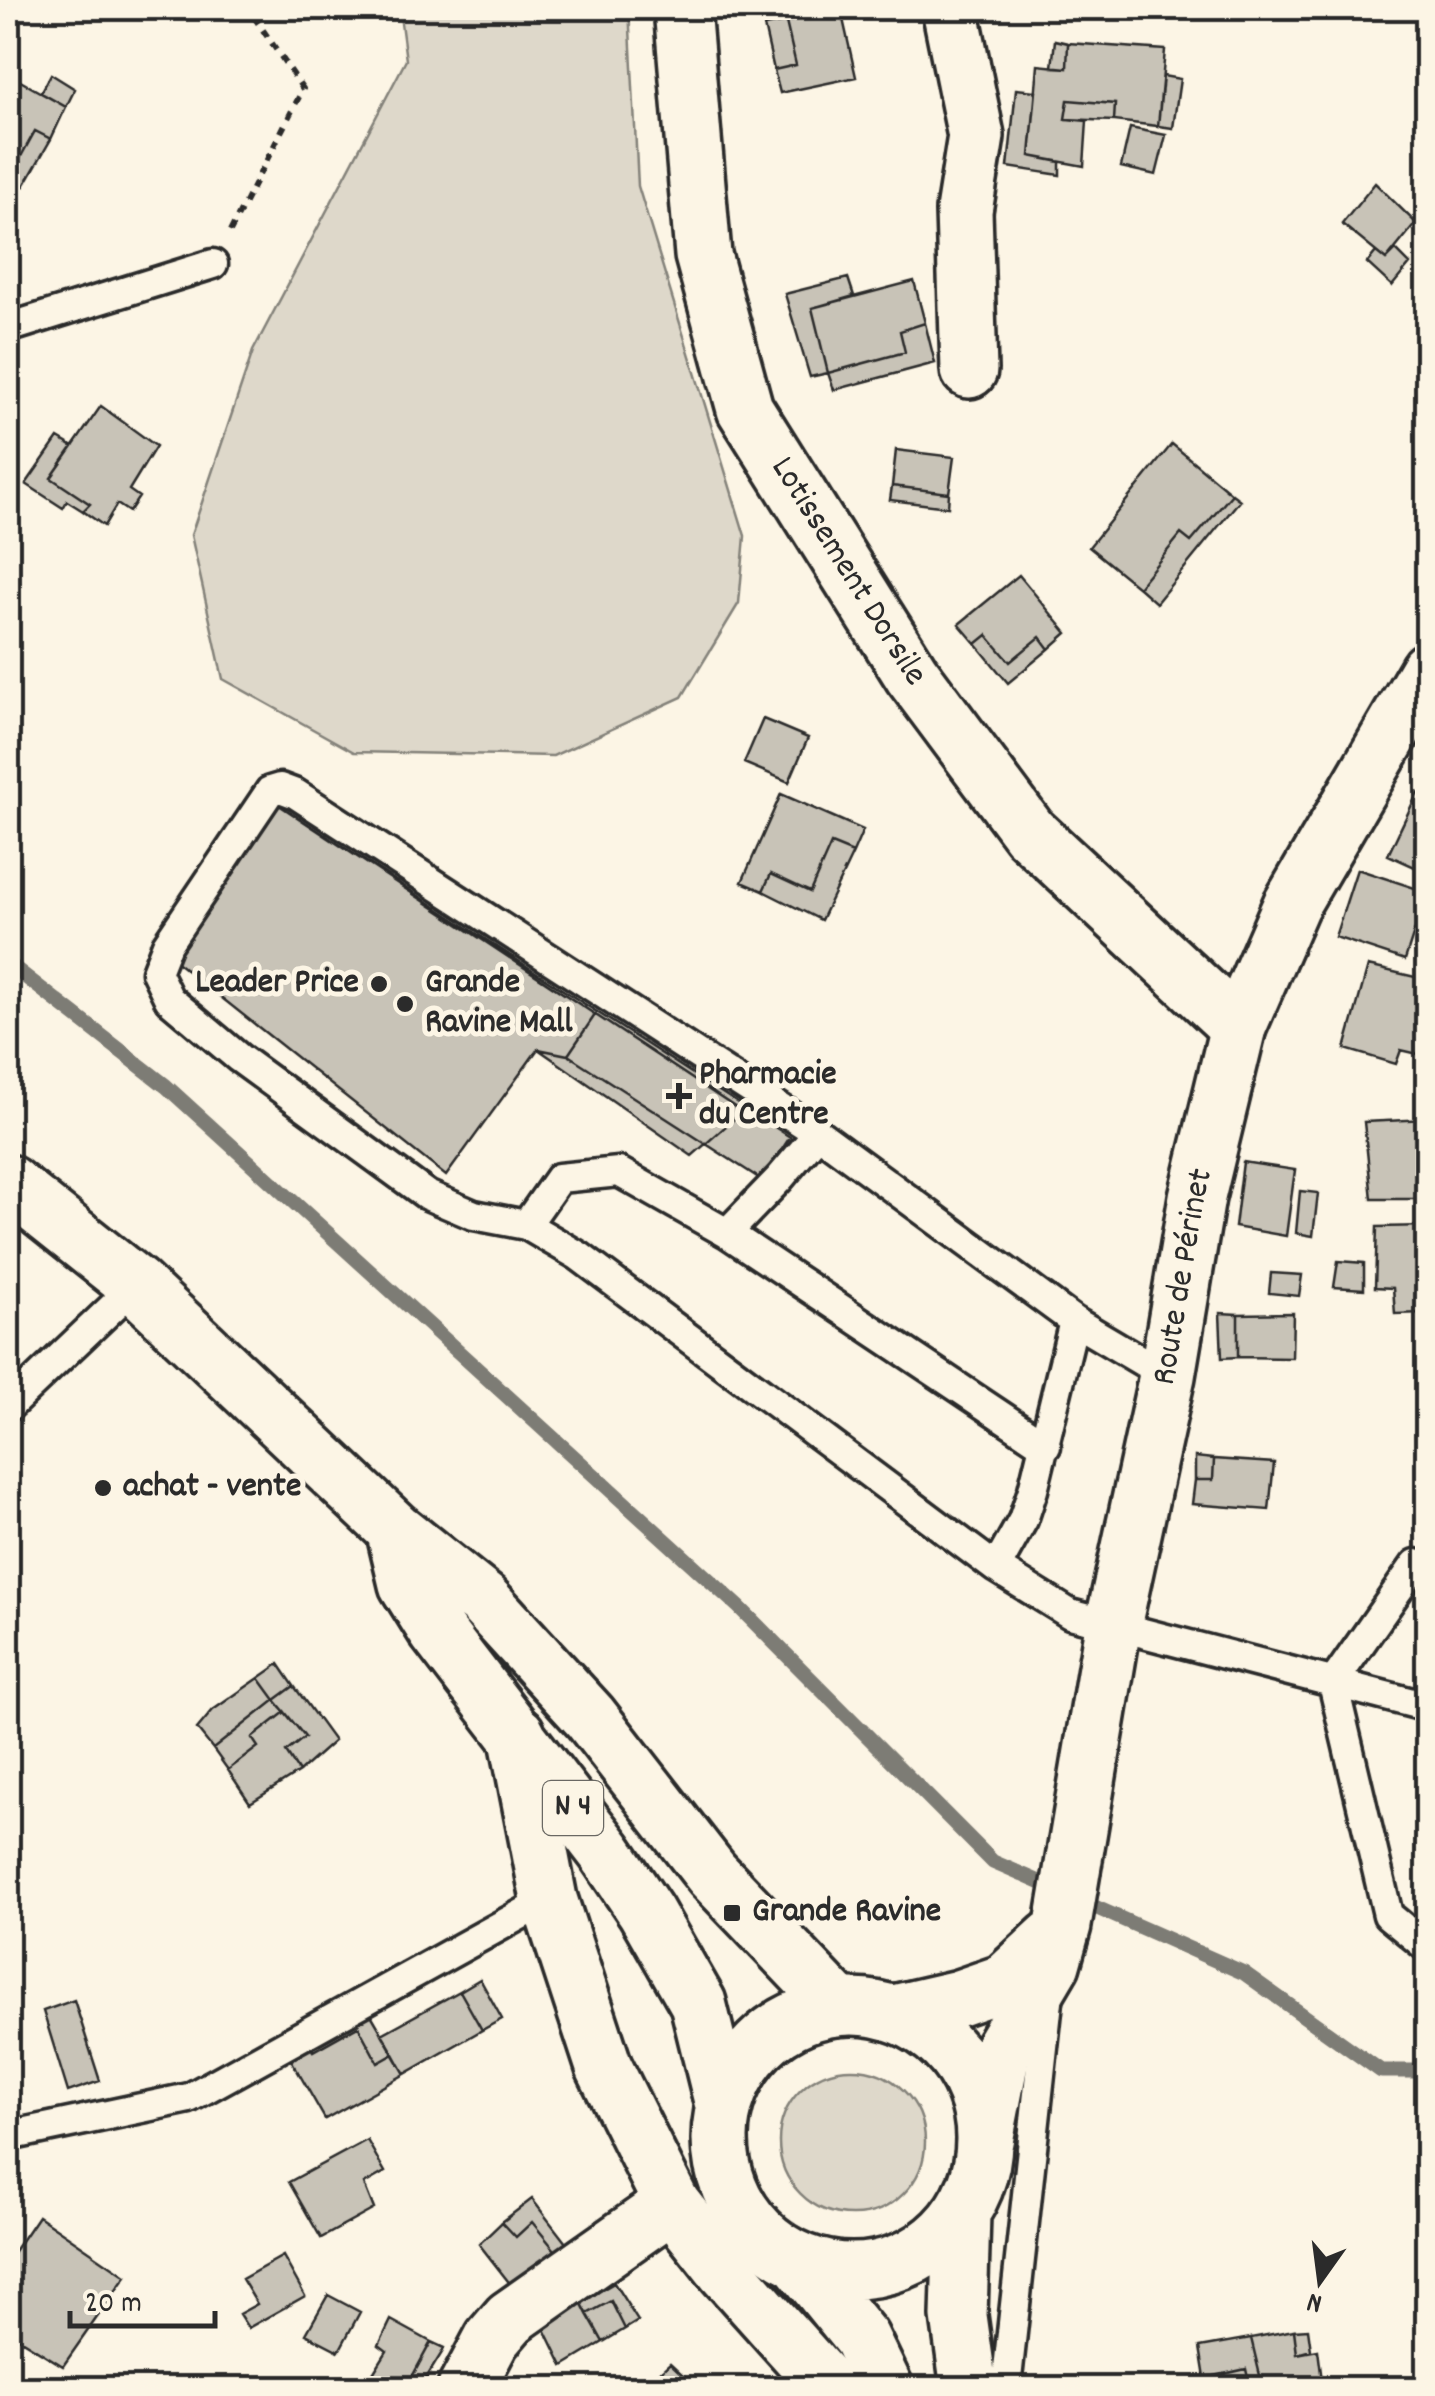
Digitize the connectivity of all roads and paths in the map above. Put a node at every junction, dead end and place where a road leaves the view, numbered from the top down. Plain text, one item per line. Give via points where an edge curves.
1 (248, 8) edge
2 (682, 8) edge
3 (950, 8) edge
4 (213, 264) joint
5 (8, 328) edge
6 (969, 370) dead end
7 (1428, 670) edge
8 (1238, 1027) junction
9 (818, 1133) junction
10 (8, 1183) edge
11 (526, 1225) junction
12 (726, 1232) junction
13 (136, 1285) junction
14 (1074, 1321) junction
15 (1166, 1376) junction
16 (8, 1408) edge
17 (1046, 1446) junction
18 (394, 1529) junction
19 (1416, 1564) dead end
20 (996, 1568) junction
21 (1113, 1626) junction
22 (1333, 1683) junction
23 (1428, 1707) edge
24 (517, 1734) junction
25 (549, 1899) junction
26 (1060, 1934) junction
27 (1428, 1948) edge
28 (839, 2007) junction
29 (894, 2013) junction
30 (723, 2104) junction
31 (8, 2136) edge
32 (985, 2141) junction
33 (672, 2204) junction
34 (962, 2214) junction
35 (797, 2260) junction
36 (466, 2388) edge
37 (830, 2388) edge
38 (885, 2388) edge
39 (969, 2388) edge
40 (1006, 2388) edge

1 - 4 path via 303,89
2 - 8 main road, Lotissement Dorsile via 702,255 745,409 912,675 1029,832
3 - 6 main road via 976,136 964,211
4 - 5 lane
7 - 8 main road, Route de Périnet via 1291,905
8 - 15 main road, Route de Périnet via 1197,1198
9 - 11 lane via 296,794 270,791 166,944 156,972 169,999 427,1194 474,1215
9 - 12 lane
9 - 14 lane
10 - 13 main road, N 4
11 - 12 lane via 559,1178 619,1172
11 - 20 lane via 579,1256
12 - 17 lane
13 - 16 lane
13 - 18 main road, N 4
14 - 15 lane
14 - 17 lane
15 - 21 main road, Route de Périnet
17 - 20 lane via 1023,1520
18 - 24 main road, N 4 via 406,1584
18 - 28 main road, N 4 via 483,1600 590,1717 712,1874
19 - 22 lane
20 - 21 lane via 1070,1614
21 - 22 lane
21 - 26 main road, Route de Périnet
22 - 23 lane
22 - 27 lane via 1388,1915
24 - 25 main road
24 - 30 main road, N 4 via 605,1851 698,2002
25 - 31 lane via 189,2098
25 - 33 main road via 604,2067
26 - 29 main road via 1005,1982
26 - 32 main road, Route de Périnet via 1004,2047
26 - 40 lane
28 - 29 main road, N 4
28 - 30 main road, N 4 via 800,2017 765,2038 738,2068
29 - 32 main road, N 4 via 932,2032 960,2062 978,2099
30 - 35 main road, N 4 via 724,2178 765,2240
32 - 34 main road, N 4
33 - 36 main road via 510,2318
33 - 37 main road
34 - 35 main road, N 4 via 945,2234 900,2263 875,2270 848,2272
34 - 39 main road, N 4 via 959,2316
35 - 38 main road, N 4 via 861,2338

